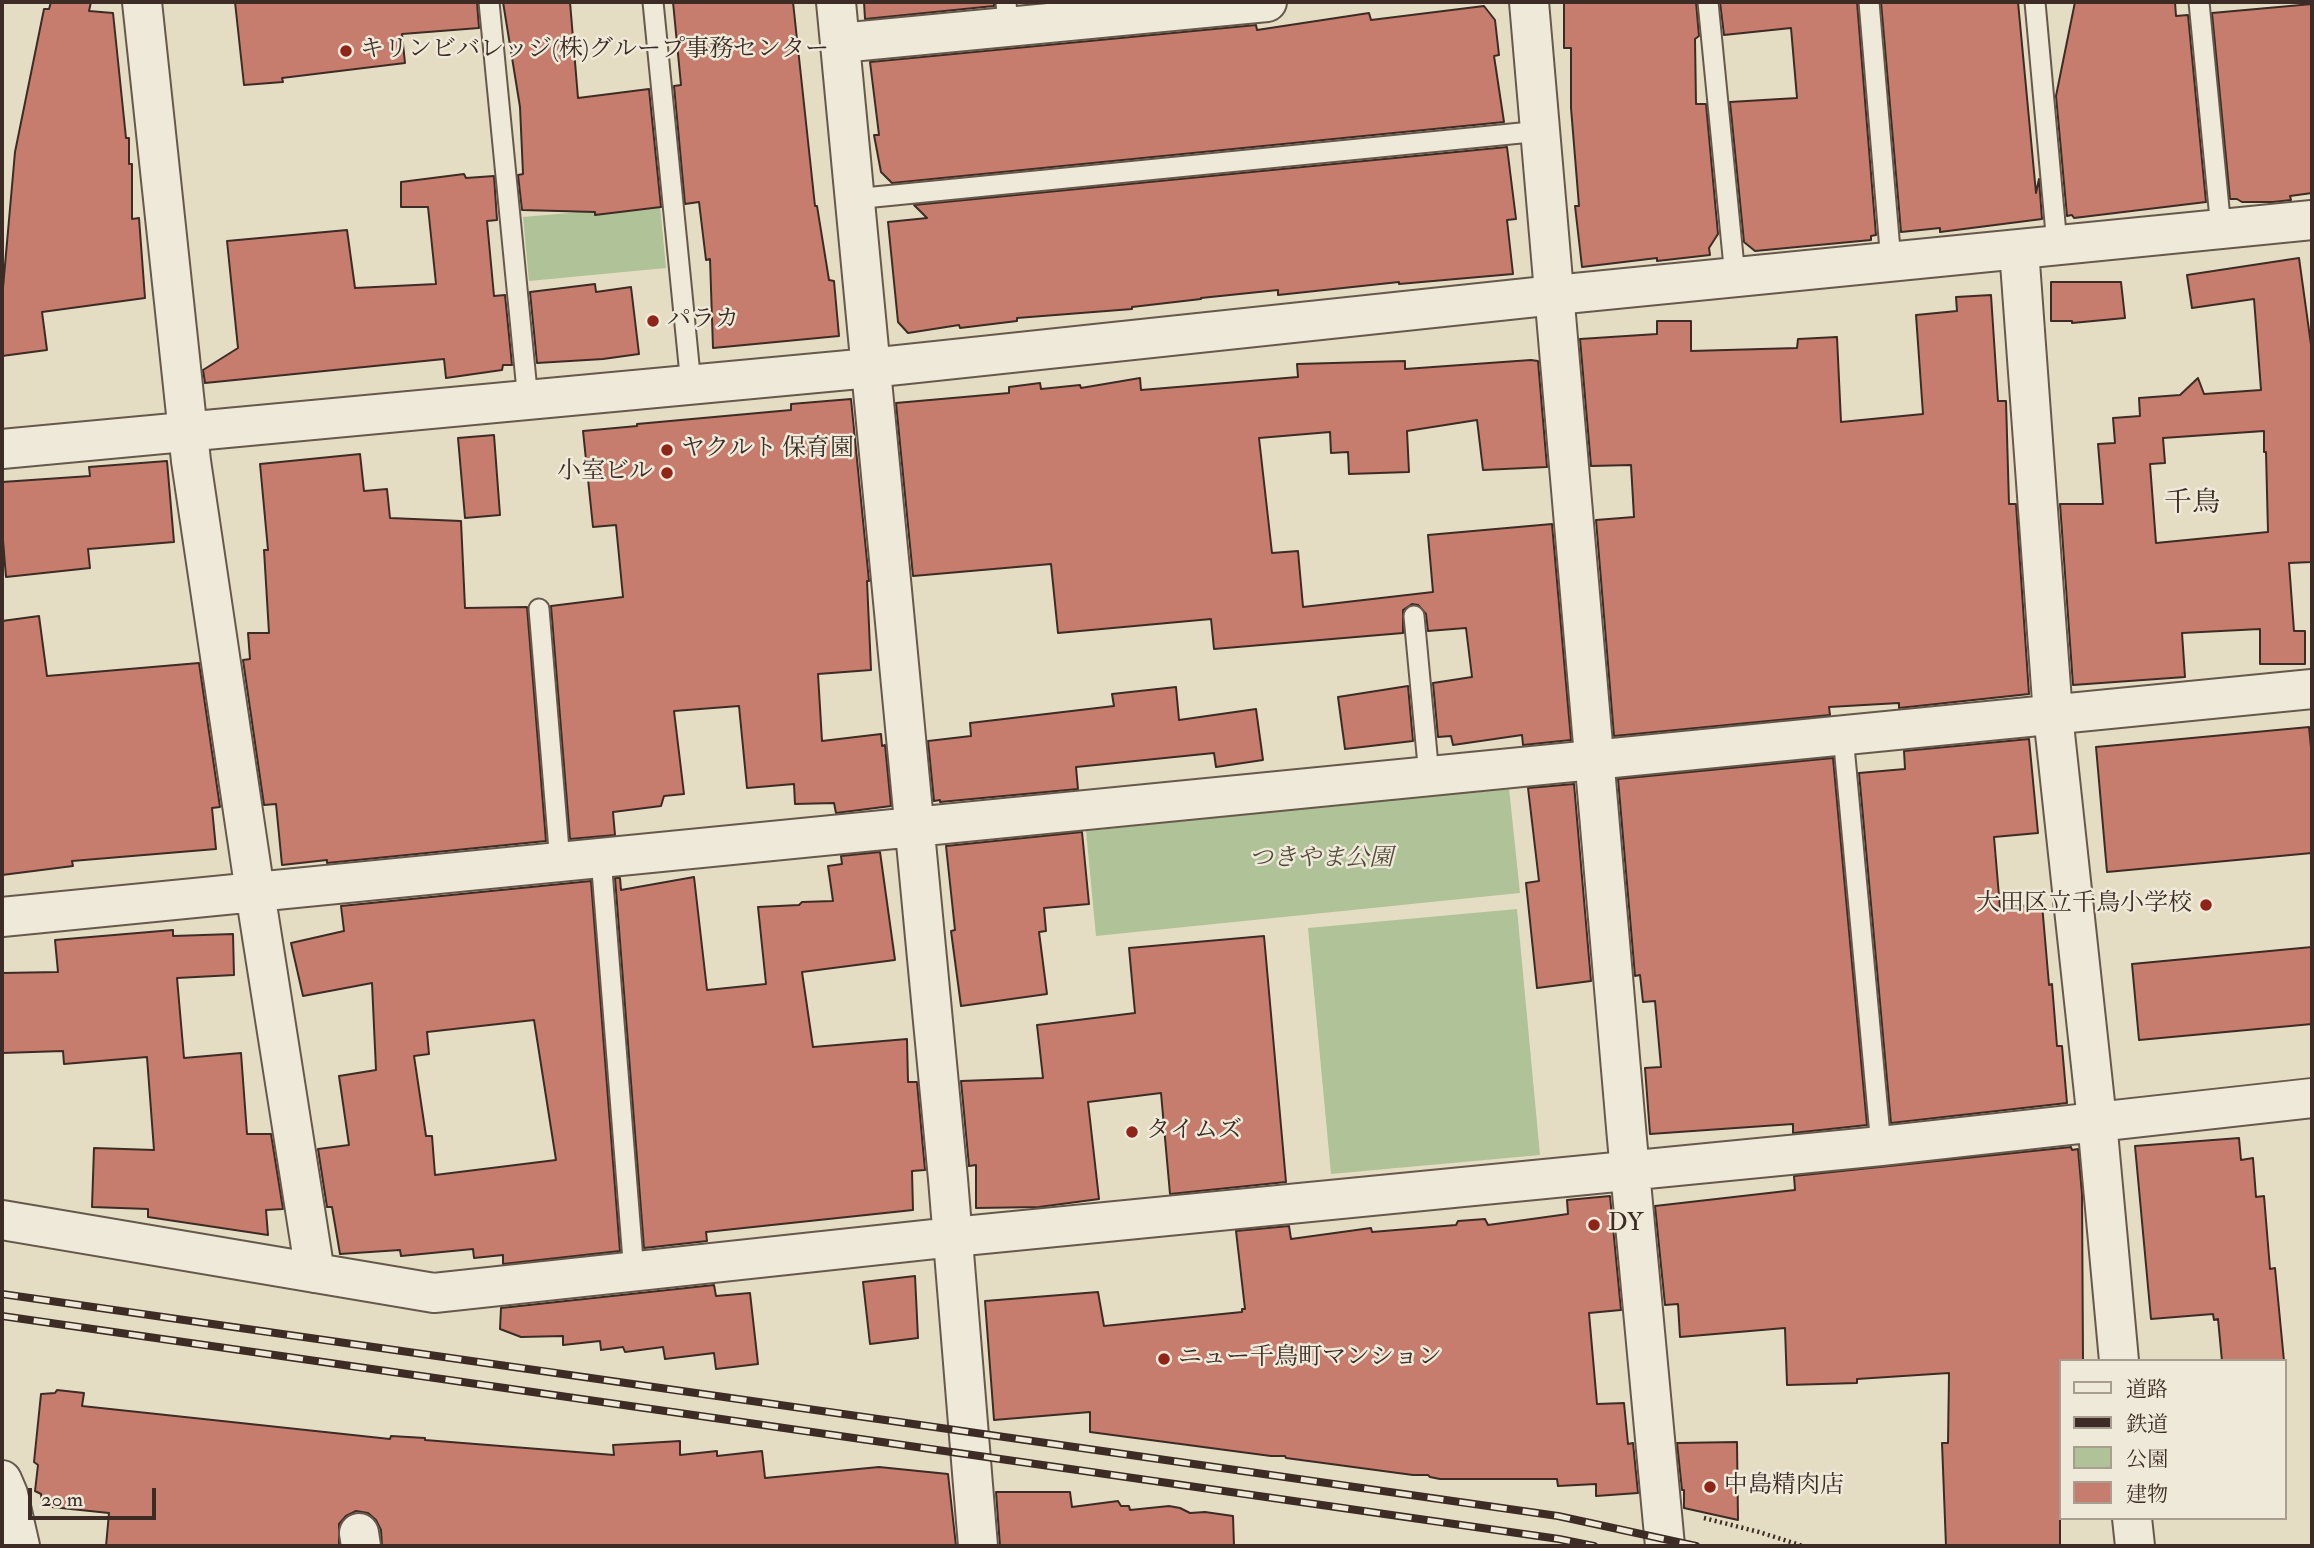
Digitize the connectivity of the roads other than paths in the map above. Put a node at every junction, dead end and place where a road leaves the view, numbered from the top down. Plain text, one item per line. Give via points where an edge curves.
1 (142, 2) edge
2 (489, 2) edge
3 (653, 2) edge
4 (836, 2) edge
5 (1267, 2) edge
6 (1529, 2) edge
7 (1709, 2) edge
8 (1869, 2) edge
9 (2035, 2) edge
10 (2199, 2) edge
11 (1179, 6) edge
12 (1007, 14) edge
13 (840, 43) junction
14 (1541, 131) junction
15 (854, 199) junction
16 (2312, 220) edge
17 (2221, 229) junction
18 (2057, 245) junction
19 (2019, 249) junction
20 (1891, 262) junction
21 (1735, 277) junction
22 (1555, 295) junction
23 (870, 368) junction
24 (691, 386) junction
25 (528, 401) junction
26 (187, 431) junction
27 (2, 449) edge
28 (539, 609) dead end
29 (1414, 617) dead end
30 (2312, 689) edge
31 (2053, 715) junction
32 (1843, 735) junction
33 (1593, 760) junction
34 (1429, 776) junction
35 (914, 827) junction
36 (601, 858) junction
37 (560, 862) junction
38 (255, 892) junction
39 (2, 917) edge
40 (2312, 1098) edge
41 (2096, 1121) junction
42 (1881, 1146) junction
43 (1630, 1172) junction
44 (2, 1220) edge
45 (953, 1237) junction
46 (315, 1273) junction
47 (634, 1273) junction
48 (2119, 1359) edge
49 (2, 1480) edge
50 (2132, 1520) edge
51 (20, 1546) edge
52 (978, 1546) edge
53 (1665, 1546) edge
54 (2135, 1546) edge

1 - 26 street
2 - 25 lane
3 - 24 lane
4 - 13 street
5 - 11 street
6 - 14 street
7 - 21 lane
8 - 20 lane
9 - 18 lane
10 - 17 lane
11 - 12 street
12 - 13 street
13 - 15 street
14 - 15 lane
14 - 22 street
15 - 23 street
16 - 17 street
17 - 18 street
18 - 19 street
19 - 20 street
19 - 31 street
20 - 21 street
21 - 22 street
22 - 23 street
22 - 33 street
23 - 24 street
23 - 35 street
24 - 25 street
25 - 26 street
26 - 27 street
26 - 38 street
28 - 37 lane
29 - 34 lane
30 - 31 street
31 - 32 street
31 - 41 street
32 - 33 street
32 - 42 lane
33 - 34 street
33 - 43 street
34 - 35 street
35 - 36 street
35 - 45 street
36 - 37 street
36 - 47 lane
37 - 38 street
38 - 39 street
38 - 46 street
40 - 41 street
41 - 42 street
41 - 48 street
42 - 43 street
43 - 45 street
43 - 53 street
44 - 46 street
45 - 47 street
45 - 52 street
46 - 47 street via 434,1293
49 - 51 street
50 - 54 street

